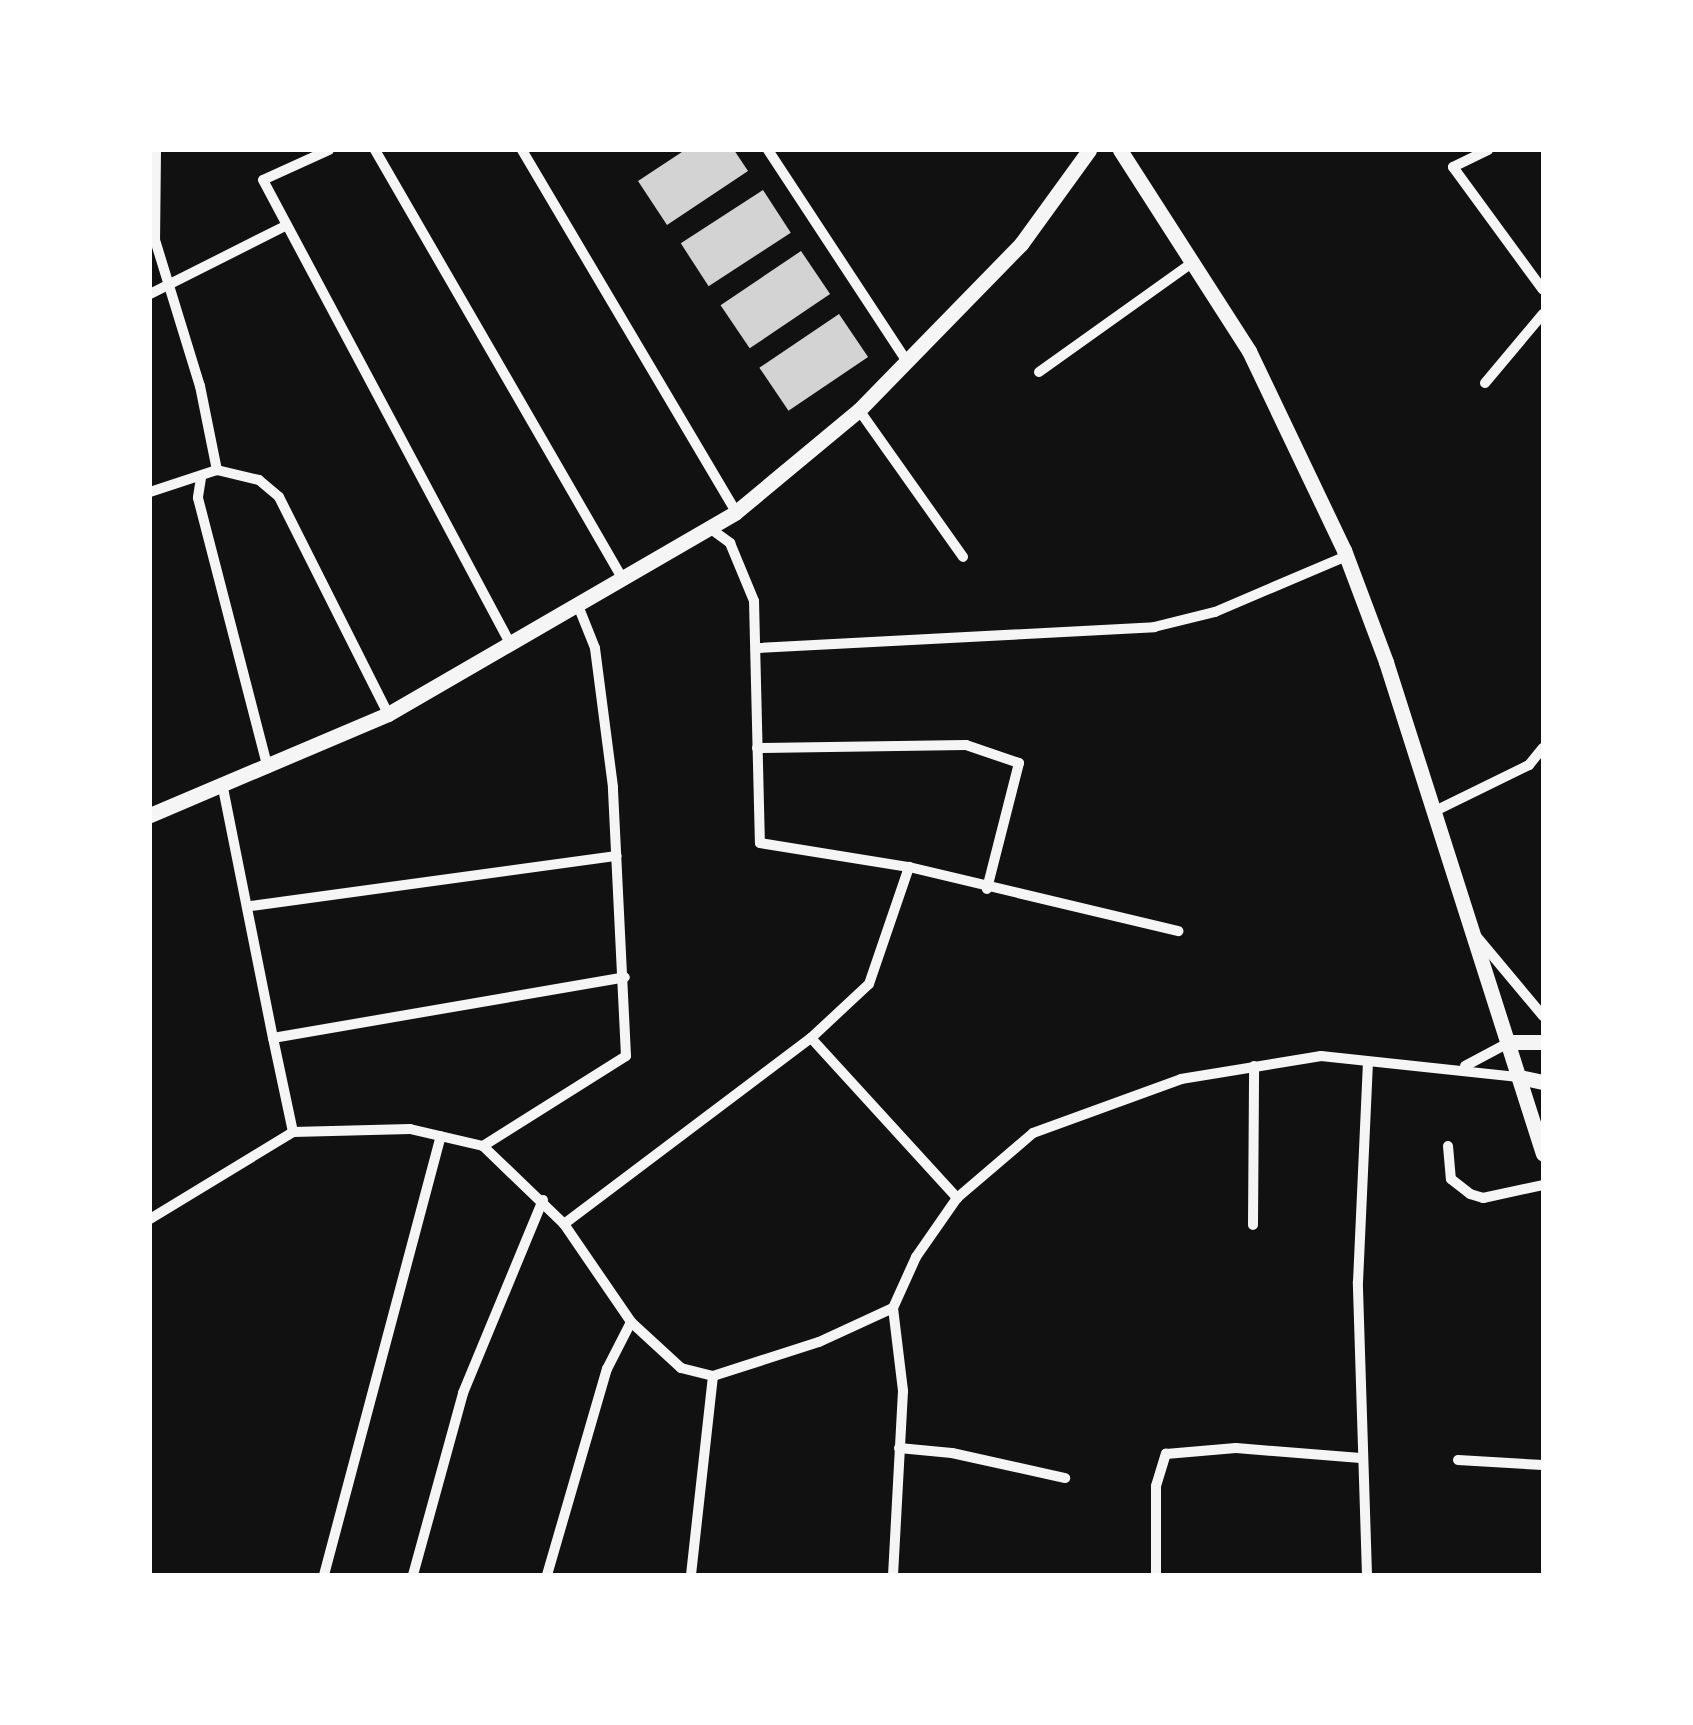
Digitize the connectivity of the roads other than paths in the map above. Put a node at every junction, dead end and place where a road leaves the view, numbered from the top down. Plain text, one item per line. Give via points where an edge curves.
1 (156, 150) edge
2 (328, 150) edge
3 (375, 150) edge
4 (522, 150) edge
5 (768, 150) edge
6 (1089, 150) edge
7 (1120, 150) edge
8 (1488, 150) edge
9 (284, 226) junction
10 (1193, 262) junction
11 (165, 289) junction
12 (1543, 290) edge
13 (150, 294) edge
14 (1543, 314) edge
15 (906, 360) junction
16 (1039, 372) dead end
17 (1485, 383) dead end
18 (859, 410) junction
19 (217, 470) junction
20 (201, 478) junction
21 (150, 492) edge
22 (736, 512) junction
23 (711, 529) junction
24 (963, 556) dead end
25 (1346, 556) junction
26 (624, 580) junction
27 (579, 608) junction
28 (511, 645) junction
29 (758, 648) junction
30 (388, 714) junction
31 (758, 748) junction
32 (1543, 748) edge
33 (268, 768) junction
34 (223, 788) junction
35 (1434, 812) junction
36 (150, 815) edge
37 (617, 856) junction
38 (909, 867) junction
39 (987, 889) junction
40 (251, 906) junction
41 (1470, 927) junction
42 (1178, 931) dead end
43 (625, 976) junction
44 (1543, 1016) edge
45 (274, 1038) junction
46 (811, 1038) junction
47 (1510, 1042) junction
48 (1543, 1042) edge
49 (1368, 1062) junction
50 (1254, 1066) junction
51 (1464, 1066) junction
52 (1520, 1077) junction
53 (1543, 1082) edge
54 (293, 1132) junction
55 (441, 1136) junction
56 (483, 1146) junction
57 (1448, 1146) dead end
58 (1543, 1154) edge
59 (1543, 1185) edge
60 (956, 1198) junction
61 (543, 1200) junction
62 (150, 1219) edge
63 (564, 1224) junction
64 (1254, 1225) dead end
65 (893, 1308) junction
66 (631, 1322) junction
67 (713, 1376) junction
68 (899, 1448) junction
69 (1361, 1458) junction
70 (1458, 1460) dead end
71 (1543, 1466) edge
72 (1065, 1478) dead end
73 (324, 1575) edge
74 (413, 1575) edge
75 (547, 1575) edge
76 (692, 1575) edge
77 (893, 1575) edge
78 (1156, 1575) edge
79 (1366, 1575) edge

1 - 11 street via 155,240
2 - 9 street via 262,180
3 - 26 street
4 - 22 street
5 - 15 street
6 - 15 street via 1020,244
7 - 10 street
8 - 12 street via 1452,167
9 - 11 street
9 - 28 street
10 - 16 street
10 - 25 street via 1249,351
11 - 13 street
11 - 19 street via 200,386
14 - 17 street
15 - 18 street
18 - 22 street
18 - 24 street
19 - 20 street
19 - 30 street via 259,480 280,497
20 - 21 street
20 - 33 street via 198,498
22 - 23 street
23 - 26 street
23 - 29 street via 730,544 745,572
25 - 29 street via 1215,612 1154,627
25 - 35 street
26 - 27 street
27 - 28 street
27 - 37 street via 595,648 604,703
28 - 30 street
29 - 31 street
30 - 33 street
31 - 38 street via 760,844
31 - 39 street via 966,745 1020,763
32 - 35 street via 1529,765
33 - 34 street
34 - 36 street
34 - 40 street
35 - 41 street
37 - 40 street
37 - 43 street
38 - 39 street
38 - 46 street via 869,984
39 - 42 street
40 - 45 street
41 - 44 street
41 - 47 street
43 - 45 street
43 - 56 street via 626,1056
45 - 54 street
46 - 60 street
46 - 63 street
47 - 48 street
47 - 51 street
47 - 52 street
49 - 50 street via 1321,1056
49 - 51 street
49 - 69 street via 1358,1282
50 - 60 street via 1182,1079 1033,1133
50 - 64 street
51 - 52 street
52 - 53 street
52 - 58 street
54 - 55 street via 410,1129
54 - 62 street
55 - 56 street
55 - 73 street
56 - 61 street
57 - 59 street via 1451,1179 1470,1194 1483,1198
60 - 65 street via 916,1257
61 - 63 street
61 - 74 street via 463,1393
63 - 66 street
65 - 67 street via 819,1342
65 - 68 street via 903,1391
66 - 67 street via 681,1368
66 - 75 street via 607,1368
67 - 76 street
68 - 72 street
68 - 77 street
69 - 78 street via 1236,1448 1166,1454 1156,1486
69 - 79 street
70 - 71 street

